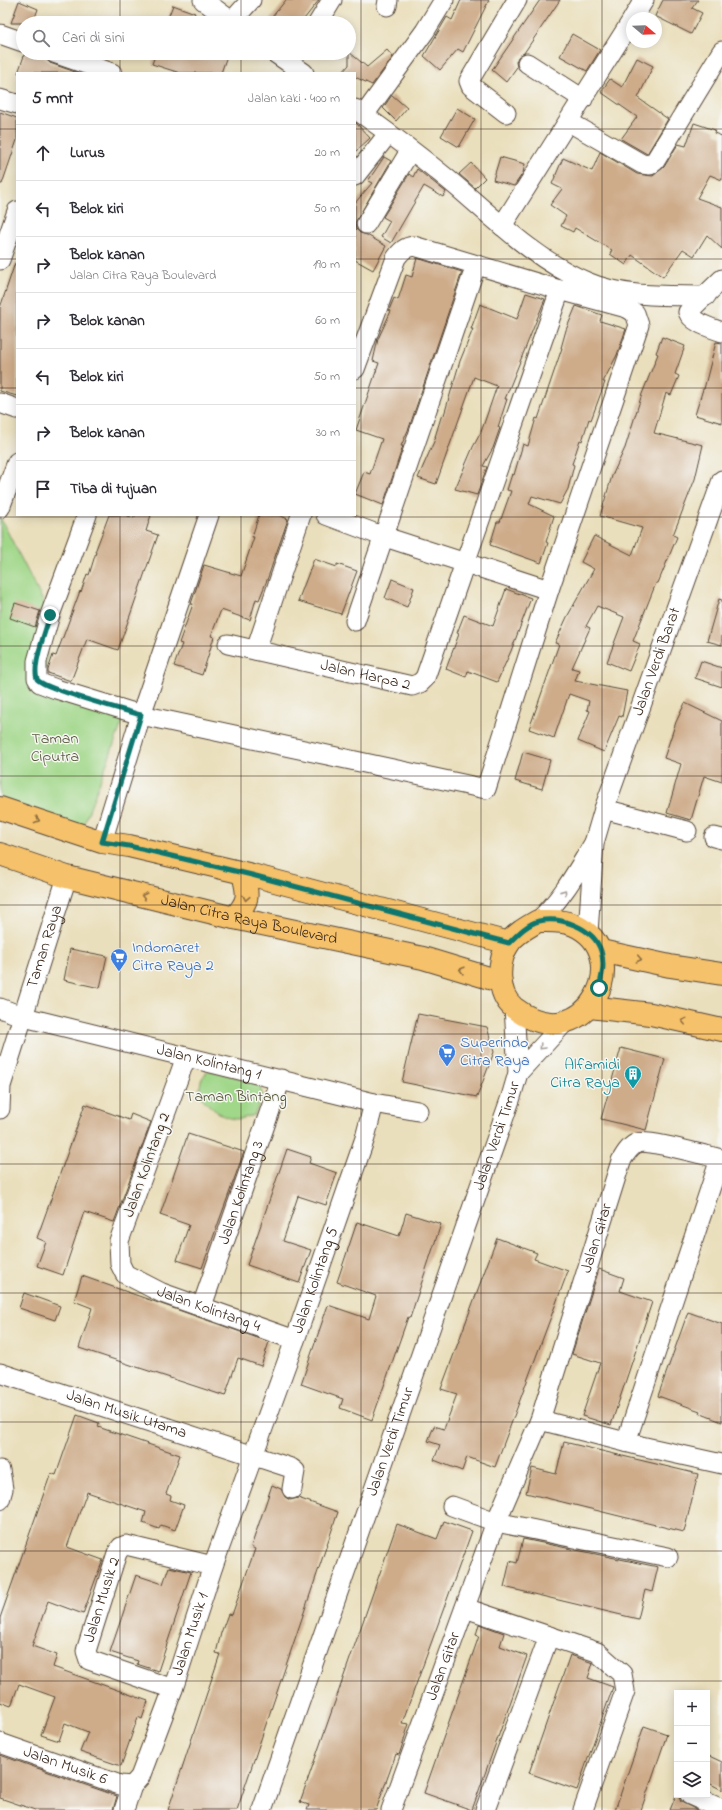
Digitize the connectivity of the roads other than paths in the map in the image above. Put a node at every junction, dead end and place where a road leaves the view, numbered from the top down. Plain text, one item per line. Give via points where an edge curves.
1 (203, 0) edge
2 (250, 0) edge
3 (332, 0) edge
4 (444, 0) edge
5 (517, 0) edge
6 (644, 0) edge
7 (636, 12) edge
8 (225, 16) edge
9 (238, 16) edge
10 (322, 16) edge
11 (626, 29) edge
12 (0, 34) edge
13 (16, 40) edge
14 (722, 51) edge
15 (74, 60) edge
16 (527, 63) dead end
17 (109, 72) edge
18 (0, 99) edge
19 (583, 99) junction
20 (16, 104) edge
21 (360, 112) edge
22 (506, 113) dead end
23 (569, 122) junction
24 (388, 134) junction
25 (410, 150) junction
26 (356, 175) edge
27 (16, 213) edge
28 (366, 224) dead end
29 (502, 226) junction
30 (0, 260) edge
31 (476, 265) junction
32 (722, 279) edge
33 (560, 290) junction
34 (706, 296) junction
35 (722, 332) edge
36 (356, 366) edge
37 (0, 403) edge
38 (16, 409) edge
39 (16, 465) edge
40 (722, 480) edge
41 (0, 508) edge
42 (87, 516) edge
43 (209, 516) edge
44 (301, 516) edge
45 (329, 516) edge
46 (382, 536) junction
47 (464, 564) junction
48 (549, 590) junction
49 (355, 621) dead end
50 (228, 644) dead end
51 (256, 650) junction
52 (141, 715) junction
53 (0, 808) edge
54 (604, 809) junction
55 (687, 831) dead end
56 (102, 842) junction
57 (594, 843) junction
58 (0, 854) edge
59 (244, 874) junction
60 (67, 877) junction
61 (234, 918) junction
62 (538, 921) junction
63 (588, 933) junction
64 (509, 943) junction
65 (601, 951) junction
66 (722, 974) edge
67 (499, 980) junction
68 (514, 1007) junction
69 (590, 1007) junction
70 (0, 1008) edge
71 (24, 1017) junction
72 (565, 1022) junction
73 (722, 1030) edge
74 (186, 1057) junction
75 (518, 1073) junction
76 (281, 1079) junction
77 (0, 1086) edge
78 (374, 1103) junction
79 (0, 1110) edge
80 (418, 1111) dead end
81 (721, 1159) edge
82 (125, 1274) joint
83 (202, 1306) junction
84 (295, 1340) junction
85 (0, 1373) edge
86 (540, 1420) junction
87 (626, 1442) junction
88 (253, 1456) junction
89 (722, 1464) edge
90 (0, 1470) edge
91 (292, 1489) dead end
92 (0, 1500) edge
93 (452, 1506) dead end
94 (496, 1522) junction
95 (668, 1557) dead end
96 (213, 1566) junction
97 (465, 1608) junction
98 (549, 1636) junction
99 (173, 1689) junction
100 (0, 1743) edge
101 (132, 1786) junction
102 (697, 1798) edge
103 (722, 1809) edge
104 (124, 1810) edge
105 (262, 1810) edge
106 (391, 1810) edge
107 (485, 1810) edge
108 (583, 1810) edge

1 - 8 street
2 - 9 street
3 - 10 street
4 - 21 street via 425,31
5 - 22 street via 470,81 471,86
6 - 7 street
11 - 19 street
12 - 13 street
14 - 23 street via 655,161 650,165 642,164
15 - 17 street
16 - 19 street
18 - 20 street
19 - 23 street
21 - 24 street
23 - 29 street
24 - 25 street
24 - 26 street
25 - 28 street
25 - 29 street
27 - 30 street
29 - 34 street via 541,258 587,282 616,290 651,295
31 - 33 street
31 - 36 street via 414,246 400,252
31 - 46 street
32 - 34 street
33 - 47 street, Jalan Harpa 2
33 - 48 street via 627,308 635,313 639,325
34 - 35 street via 688,312 690,317
37 - 38 street
39 - 41 street
40 - 54 street, Jalan Verdi Barat
42 - 52 street via 50,615 37,661 37,678 40,683 56,689
43 - 52 street
44 - 51 street
45 - 46 street
46 - 47 street
46 - 49 street
47 - 48 street
47 - 51 street, Jalan Harpa 2 via 425,678 420,683 412,686
48 - 52 street via 486,789
50 - 51 street, Jalan Harpa 2
52 - 56 street
53 -> 56 main road
54 - 55 street
54 - 57 street, Jalan Verdi Barat
56 - 59 main road via 129,846
62 -> 57 street, Jalan Verdi Barat via 565,890
57 - 63 street, Jalan Verdi Barat
58 - 60 main road, Jalan Citra Raya Boulevard
59 -> 61 main road via 247,899 244,907
59 - 64 main road
61 -> 60 main road, Jalan Citra Raya Boulevard
60 - 71 street, Taman Raya
67 -> 61 main road, Jalan Citra Raya Boulevard via 423,958
62 - 63 main road via 574,924
62 - 64 main road via 521,931
63 - 65 main road
64 - 67 main road
65 -> 66 main road
65 - 69 main road via 603,970 599,988
67 - 68 main road via 504,994
68 - 72 main road via 545,1022
68 - 75 street, Jalan Verdi Timur
69 - 72 main road via 578,1017
73 -> 69 main road via 651,1014
70 - 71 street, Jalan Kolintang 1
71 - 74 street, Jalan Kolintang 1
71 - 77 street, Taman Raya
72 -> 75 street, Jalan Verdi Timur
74 - 76 street, Jalan Kolintang 1
74 - 82 street, Jalan Kolintang 2 via 119,1241 120,1264
75 - 105 street, Jalan Verdi Timur
76 - 78 street, Jalan Kolintang 1
76 - 83 street, Jalan Kolintang 3
77 - 79 street, Taman Raya
78 - 80 street, Jalan Kolintang 1
78 - 84 street, Jalan Kolintang 5 via 365,1138
81 - 86 street, Jalan Gitar via 655,1144 638,1143 628,1149 616,1174
81 - 87 street, Jalan Gitar
82 - 83 street, Jalan Kolintang 4 via 162,1293
83 - 84 street, Jalan Kolintang 4
84 - 88 street, Jalan Kolintang 5
85 - 88 street, Jalan Musik Utama
86 - 87 street
86 - 94 street, Jalan Gitar
87 - 89 street
88 - 91 street, Jalan Musik Utama via 295,1471
88 - 96 street, Jalan Musik 1
90 - 92 street via 3,1489
93 - 94 street
94 - 95 street
94 - 97 street, Jalan Gitar
96 - 99 street, Jalan Musik 1
96 - 99 street, Jalan Musik 2 via 126,1545 117,1553 86,1656 89,1660
97 - 98 street
97 - 106 street, Jalan Gitar
98 - 107 street
98 - 108 street via 597,1652 622,1674 625,1691
99 - 101 street, Jalan Musik 1 via 140,1777
100 - 101 street, Jalan Musik 6
101 - 104 street, Jalan Musik 1
102 - 103 street

